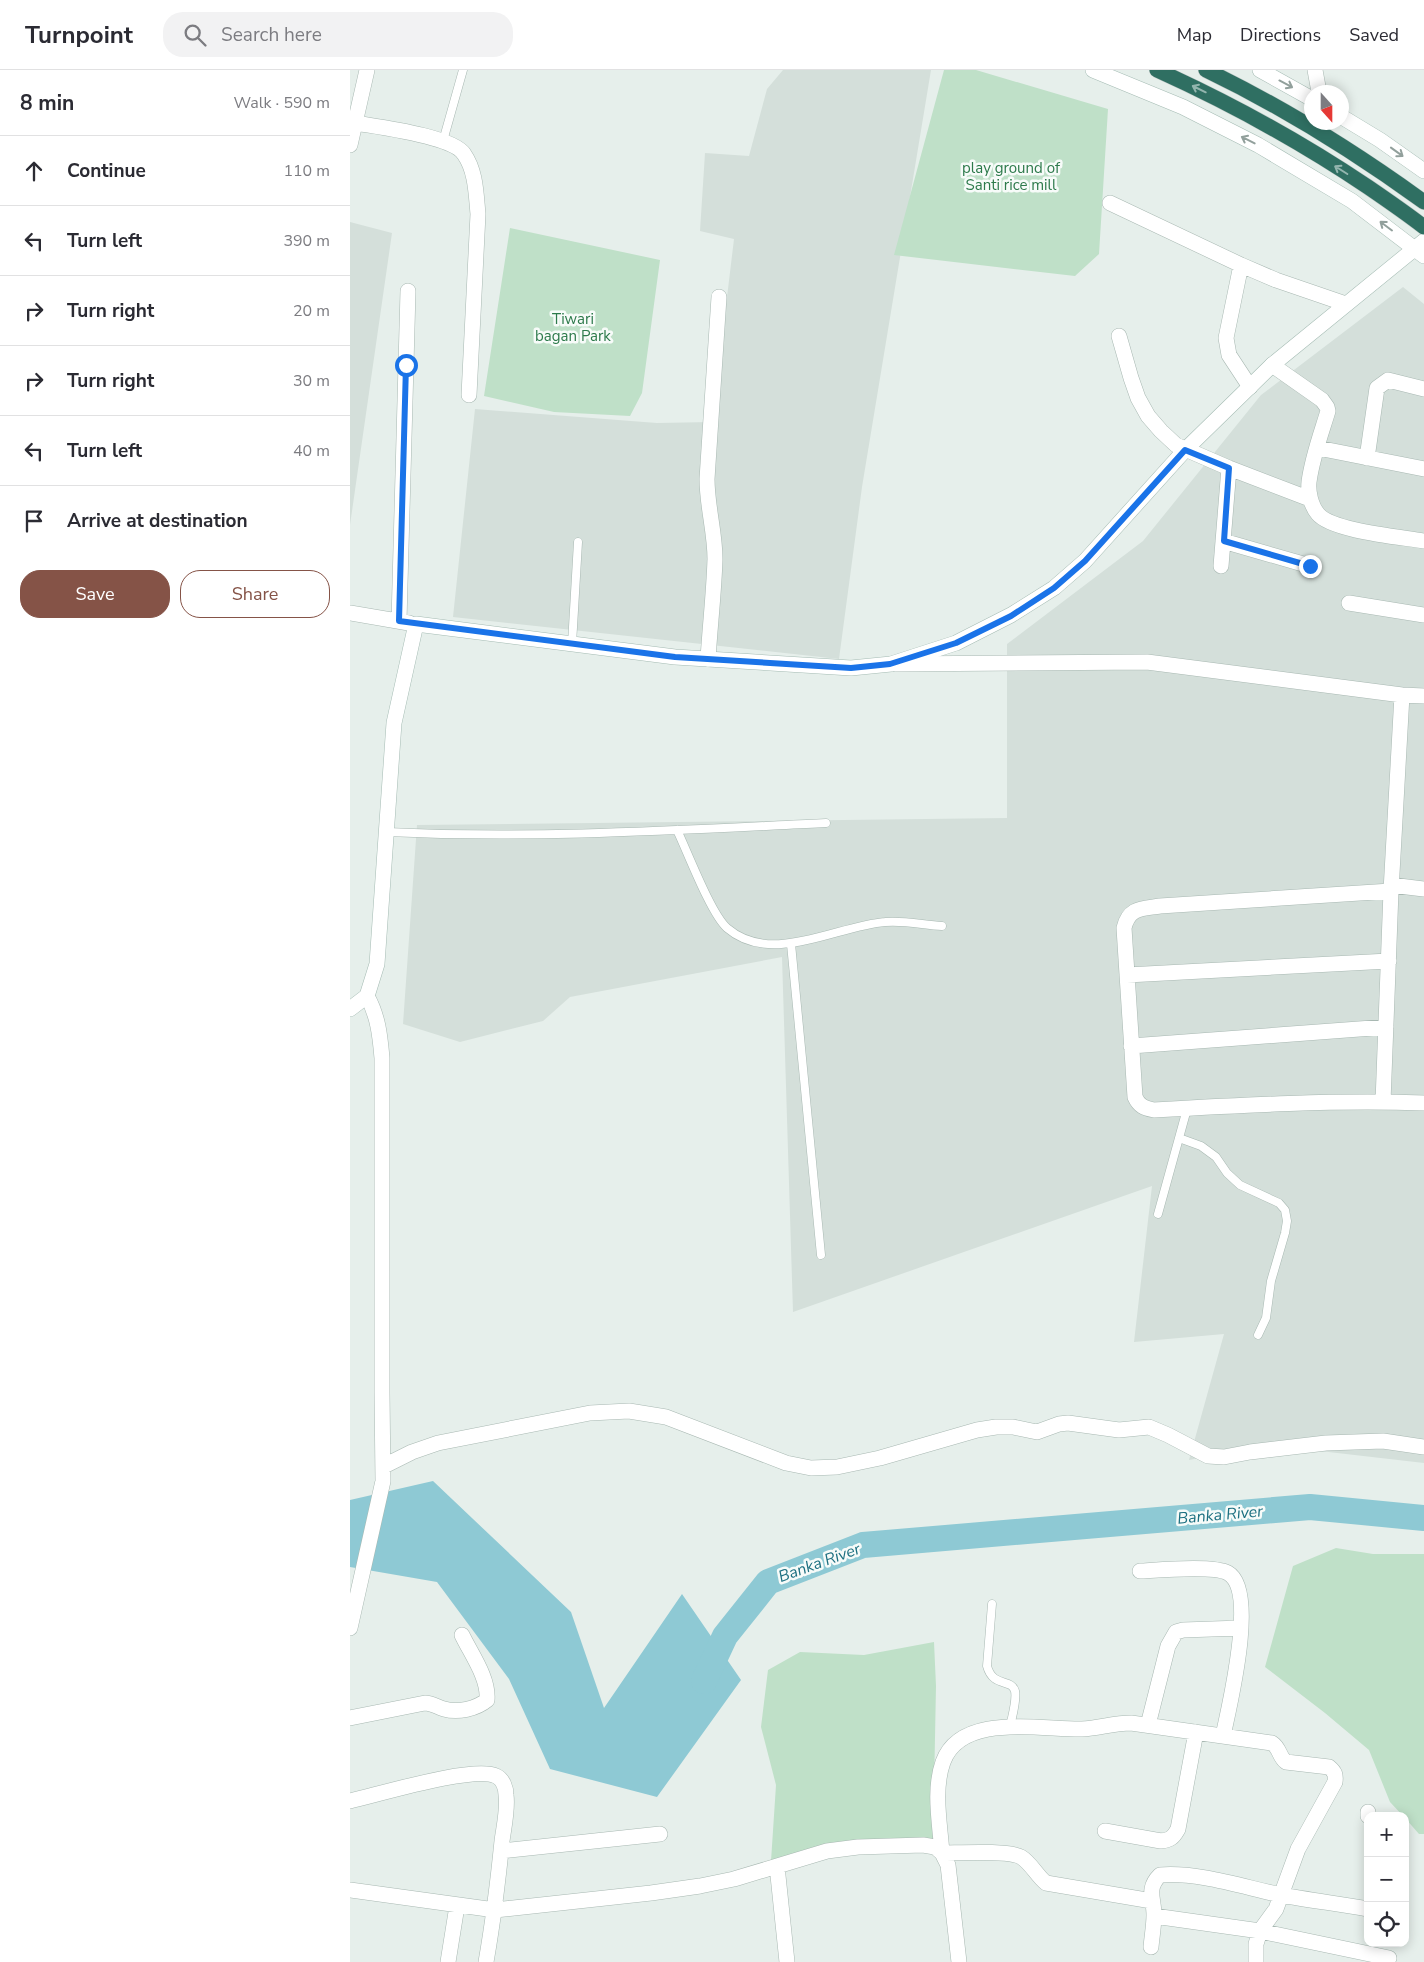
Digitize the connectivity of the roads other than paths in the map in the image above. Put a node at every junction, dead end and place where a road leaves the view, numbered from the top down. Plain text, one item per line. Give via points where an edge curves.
1 (367, 70) edge
2 (463, 70) edge
3 (1093, 70) edge
4 (1157, 70) edge
5 (1206, 70) edge
6 (1260, 70) edge
7 (1315, 70) edge
8 (1318, 85) edge
9 (1304, 95) edge
10 (1349, 121) edge
11 (355, 123) junction
12 (443, 142) junction
13 (350, 145) edge
14 (1424, 171) edge
15 (1424, 202) edge
16 (1110, 203) dead end
17 (1424, 227) edge
18 (1421, 248) edge
19 (1240, 265) junction
20 (408, 291) dead end
21 (719, 297) dead end
22 (1346, 304) junction
23 (1119, 336) dead end
24 (1272, 365) junction
25 (1250, 387) junction
26 (1424, 389) edge
27 (469, 395) dead end
28 (1318, 448) junction
29 (1185, 450) junction
30 (1367, 458) junction
31 (1229, 468) junction
32 (1424, 469) edge
33 (1310, 498) junction
34 (1224, 541) junction
35 (1424, 541) edge
36 (578, 542) dead end
37 (1222, 566) dead end
38 (1310, 566) dead end
39 (1349, 603) dead end
40 (350, 613) edge
41 (1424, 615) edge
42 (399, 621) junction
43 (416, 624) junction
44 (572, 644) junction
45 (708, 659) junction
46 (890, 664) junction
47 (1402, 696) junction
48 (1424, 696) edge
49 (826, 823) dead end
50 (677, 830) junction
51 (387, 832) junction
52 (1391, 888) junction
53 (1424, 889) edge
54 (942, 926) dead end
55 (791, 944) junction
56 (1389, 961) junction
57 (1127, 975) junction
58 (367, 996) junction
59 (350, 1009) edge
60 (1386, 1027) junction
61 (1131, 1046) junction
62 (1383, 1102) junction
63 (1424, 1103) edge
64 (1187, 1108) junction
65 (1179, 1138) junction
66 (1158, 1214) dead end
67 (821, 1255) dead end
68 (1258, 1335) dead end
69 (1424, 1447) edge
70 (384, 1474) junction
71 (1140, 1571) dead end
72 (992, 1604) dead end
73 (350, 1628) edge
74 (1241, 1628) junction
75 (462, 1635) dead end
76 (350, 1718) edge
77 (1148, 1726) junction
78 (1010, 1727) junction
79 (1196, 1732) junction
80 (1223, 1736) junction
81 (350, 1792) edge
82 (350, 1802) edge
83 (1105, 1831) dead end
84 (660, 1834) dead end
85 (501, 1851) junction
86 (942, 1853) junction
87 (777, 1866) junction
88 (350, 1890) edge
89 (1282, 1895) junction
90 (457, 1906) junction
91 (1364, 1908) edge
92 (1153, 1909) junction
93 (494, 1910) junction
94 (1260, 1931) junction
95 (1151, 1947) dead end
96 (1388, 1954) edge
97 (448, 1962) edge
98 (486, 1962) edge
99 (787, 1962) edge
100 (959, 1962) edge
101 (1256, 1962) edge

1 - 11 street
2 - 12 lane
18 -> 3 street via 1352,201 1258,145 1183,107
17 -> 4 highway via 1283,134 1200,89
5 - 15 highway via 1291,114
6 -> 9 street
7 - 8 street
10 -> 14 street
11 - 12 street
11 - 13 street
12 - 27 street via 464,154 471,166 476,189 478,214
16 - 19 street
18 - 22 street
19 - 22 street
19 - 25 street via 1226,338 1229,355
20 - 42 street
21 - 45 street via 707,479 715,560
22 - 24 street
23 - 29 street via 1130,378 1148,416 1171,441
24 - 25 street
24 - 28 street via 1325,403 1328,411
25 - 29 street
26 - 30 street via 1388,380 1377,388
28 - 30 street
28 - 33 street via 1309,482
29 - 31 street
29 - 46 street via 1085,561 1054,588 1011,616 956,643
30 - 32 street
31 - 33 street
31 - 34 street
33 - 35 street via 1318,514 1331,523
34 - 37 street
34 - 38 street
36 - 44 lane
39 - 41 street
40 - 42 street
42 - 43 street
43 - 44 street
43 - 51 street via 394,723
44 - 45 street
45 - 46 street via 851,668
46 - 47 street via 1147,662
47 - 48 street
47 - 52 street
49 - 50 lane
50 - 51 lane via 486,835
50 - 55 lane via 726,928 743,939
51 - 58 street via 377,964
52 - 53 street
52 - 56 street
52 - 57 street via 1140,909 1131,913 1124,928
54 - 55 lane via 887,922 856,926
55 - 67 lane
56 - 57 street
56 - 60 street
57 - 61 street
58 - 59 street
58 - 70 street via 375,1011 382,1058
60 - 61 street
60 - 62 street
61 - 64 street via 1138,1104 1154,1110
62 - 63 street
62 - 64 street
64 - 65 lane
65 - 66 lane
65 - 68 lane via 1201,1146 1216,1157 1240,1185 1279,1203 1285,1210 1285,1233 1271,1281 1266,1318
69 - 70 street via 1384,1441 1326,1443 1224,1457 1208,1456 1149,1427 1120,1430 1068,1423 1037,1432 1013,1427 977,1430 880,1458 838,1467 811,1468 786,1463 666,1417 629,1411 590,1413 438,1443 412,1452
70 - 73 street
71 - 74 street via 1213,1569 1228,1572 1236,1580 1241,1594
72 - 78 lane via 987,1666 989,1675 995,1680 1011,1684 1014,1688
74 - 77 street via 1176,1632 1168,1646
74 - 80 street
75 - 76 street via 488,1692 487,1700 481,1705 457,1710 424,1703
77 - 78 street via 1114,1723 1081,1729
77 - 79 street
78 - 86 street via 968,1735 953,1746 944,1761 938,1781
79 - 80 street
79 - 83 street via 1174,1836 1168,1841 1161,1841
80 - 89 street via 1272,1743 1286,1762 1329,1767 1336,1776 1298,1849
81 - 82 street
82 - 85 street via 438,1780 484,1773 497,1776 505,1785 507,1797
84 - 85 street
85 - 93 street
86 - 87 street via 923,1844 858,1847 827,1851
86 - 92 street via 1021,1857 1046,1883
86 - 100 street via 948,1865
87 - 93 street via 700,1886
87 - 99 street
88 - 90 street
89 - 91 street
89 - 92 street via 1218,1881 1160,1874 1153,1881
89 - 94 street
90 - 93 street
90 - 97 street
92 - 94 street
92 - 95 street
93 - 98 street
94 - 96 street
94 - 101 street

